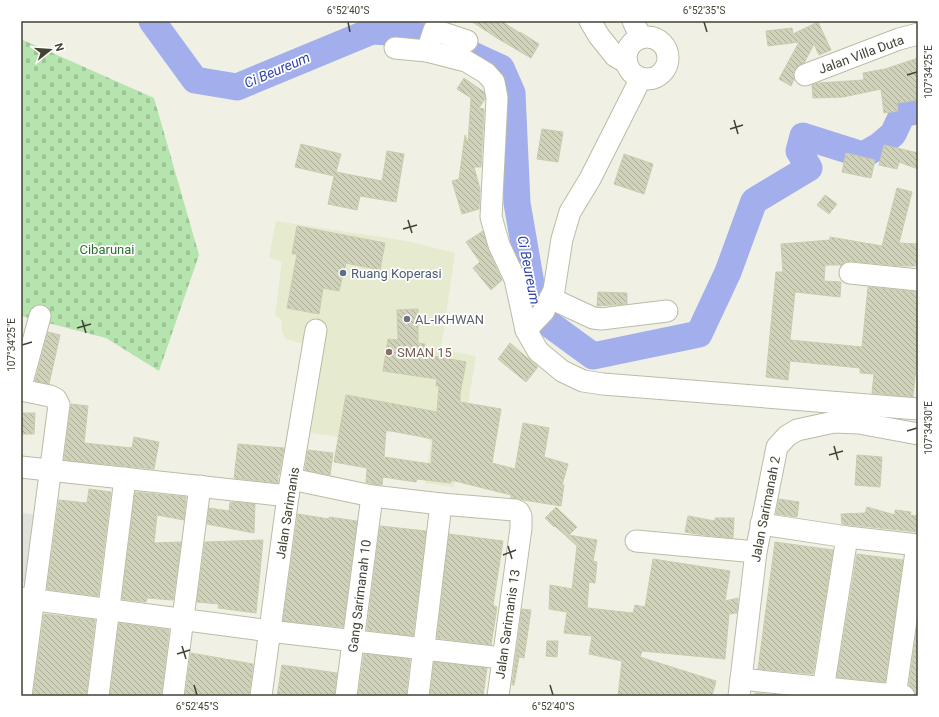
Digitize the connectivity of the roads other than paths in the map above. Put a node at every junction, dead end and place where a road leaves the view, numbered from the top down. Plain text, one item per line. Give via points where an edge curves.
1 (590, 21) edge
2 (637, 29) edge
3 (918, 34) edge
4 (468, 41) dead end
5 (429, 43) junction
6 (395, 48) dead end
7 (627, 62) junction
8 (805, 75) dead end
9 (641, 78) junction
10 (850, 273) dead end
11 (918, 280) edge
12 (667, 311) dead end
13 (539, 315) junction
14 (40, 316) dead end
15 (316, 330) dead end
16 (21, 386) edge
17 (21, 390) edge
18 (918, 405) edge
19 (918, 434) edge
20 (21, 467) edge
21 (50, 469) junction
22 (125, 478) junction
23 (200, 486) junction
24 (290, 488) junction
25 (372, 496) junction
26 (441, 504) junction
27 (761, 524) junction
28 (847, 537) junction
29 (636, 541) dead end
30 (917, 545) edge
31 (756, 552) junction
32 (27, 599) edge
33 (109, 610) junction
34 (182, 619) junction
35 (270, 631) junction
36 (353, 641) junction
37 (424, 648) junction
38 (502, 658) junction
39 (740, 688) edge
40 (823, 692) edge
41 (21, 696) edge
42 (98, 696) edge
43 (173, 696) edge
44 (261, 696) edge
45 (346, 696) edge
46 (418, 696) edge
47 (498, 696) edge
48 (898, 696) edge

1 - 7 street via 615,56
2 - 7 street via 628,50
2 - 9 street via 659,41 667,54 667,63 662,73 648,79
3 - 8 street, Jalan Villa Duta
4 - 5 street via 434,30
5 - 6 street
5 - 13 street via 486,73 494,82 497,98 491,218 499,245 515,279
7 - 9 street via 633,73
9 - 13 street via 590,179 570,212 562,239 554,290
10 - 11 street
12 - 13 street via 601,319 586,315
13 - 18 street via 538,351 562,371 583,381
14 - 16 street
15 - 24 street, Jalan Sarimanis
17 - 21 street via 50,396 58,402
19 - 27 street, Jalan Sarimanah 2 via 859,423 834,422 797,430 777,447
20 - 21 street
21 - 22 street
21 - 32 street
22 - 23 street
22 - 33 street
23 - 24 street
23 - 34 street
24 - 25 street
24 - 35 street, Jalan Sarimanis
25 - 26 street
25 - 36 street, Gang Sarimanah 10
26 - 37 street
26 - 38 street, Jalan Sarimanis 13 via 515,510 521,514
27 - 28 street
27 - 31 street, Jalan Sarimanah 2
28 - 30 street
28 - 40 street
29 - 31 street
30 - 48 street
31 - 39 street, Jalan Sarimanah 2
32 - 33 street
32 - 41 street
33 - 34 street
33 - 42 street
34 - 35 street
34 - 43 street
35 - 36 street
35 - 44 street, Jalan Sarimanis
36 - 37 street
36 - 45 street, Gang Sarimanah 10
37 - 38 street
37 - 46 street
38 - 47 street, Jalan Sarimanis 13
39 - 40 street
40 - 48 street

